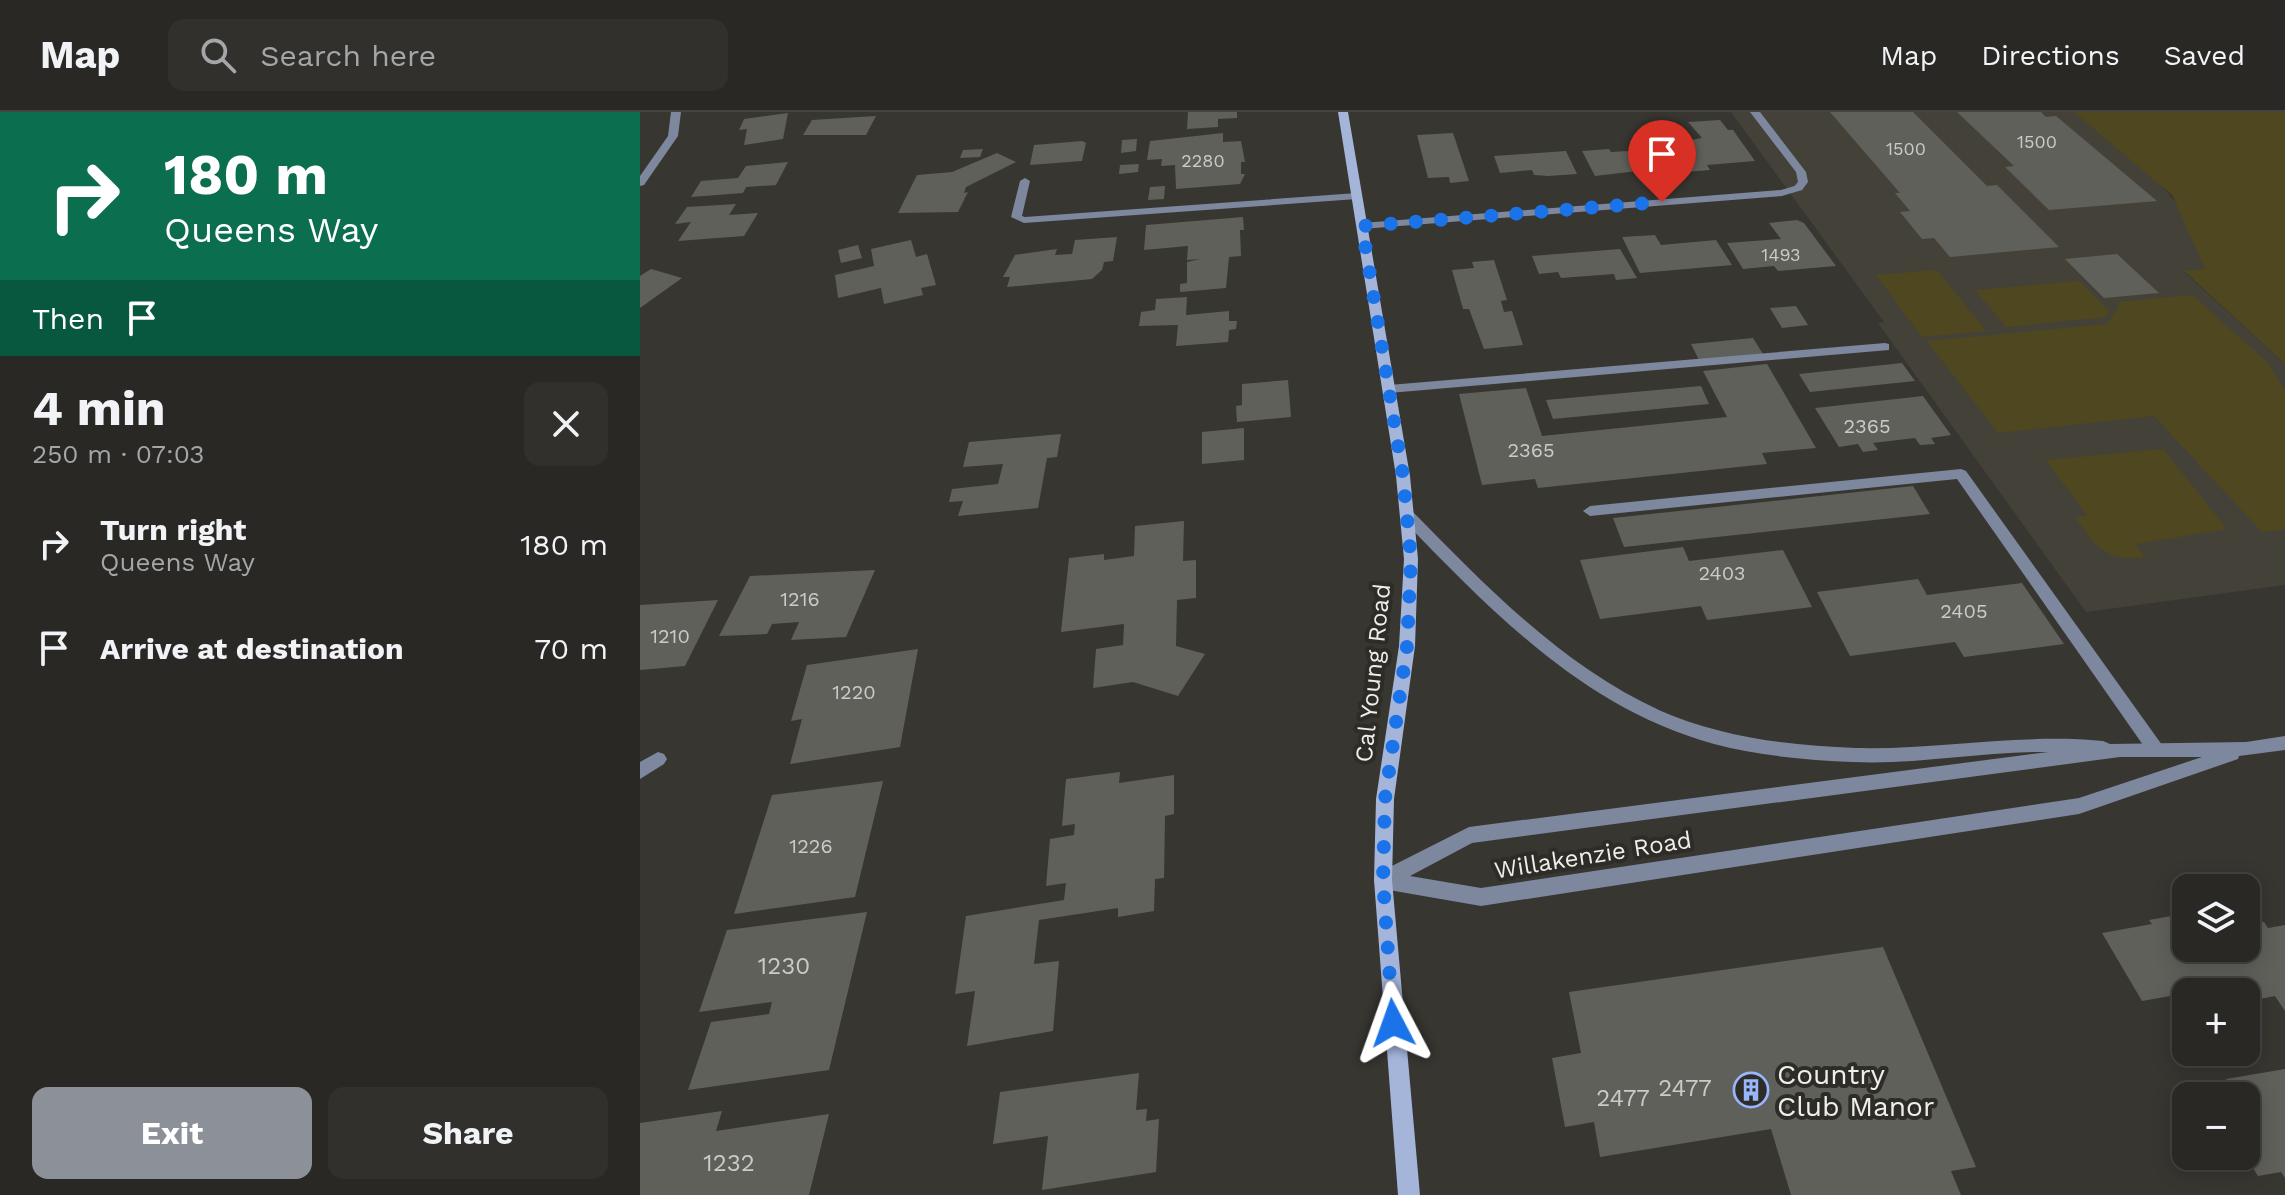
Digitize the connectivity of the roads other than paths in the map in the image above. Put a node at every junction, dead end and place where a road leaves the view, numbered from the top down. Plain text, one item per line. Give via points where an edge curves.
1 (676, 112) edge
2 (1343, 112) edge
3 (1755, 112) edge
4 (1025, 181) dead end
5 (640, 183) edge
6 (1357, 196) junction
7 (1362, 226) junction
8 (1885, 347) dead end
9 (1389, 389) junction
10 (1590, 511) dead end
11 (1407, 515) junction
12 (2285, 743) edge
13 (2246, 749) junction
14 (2120, 750) junction
15 (2156, 750) junction
16 (658, 759) dead end
17 (640, 771) edge
18 (1383, 880) junction
19 (1409, 1195) edge

1 - 5 street via 673,136
2 - 6 main road, Cal Young Road
3 - 7 street via 1801,172 1798,188
4 - 6 street via 1016,217 1024,220
6 - 7 main road, Cal Young Road
7 - 9 main road, Cal Young Road
8 - 9 street
9 - 11 main road, Cal Young Road
10 - 15 street via 1961,474
11 - 14 street via 1549,654 1641,710 1695,731 1758,747 1857,755 2046,742
11 - 18 main road, Cal Young Road via 1410,606 1385,799
12 - 13 street, Willakenzie Road
13 - 15 street, Willakenzie Road
13 - 18 street, Willakenzie Road via 2079,806 1481,897
14 - 15 street, Willakenzie Road
14 - 18 street, Willakenzie Road via 1469,835
16 - 17 street
18 - 19 main road, Cal Young Road

